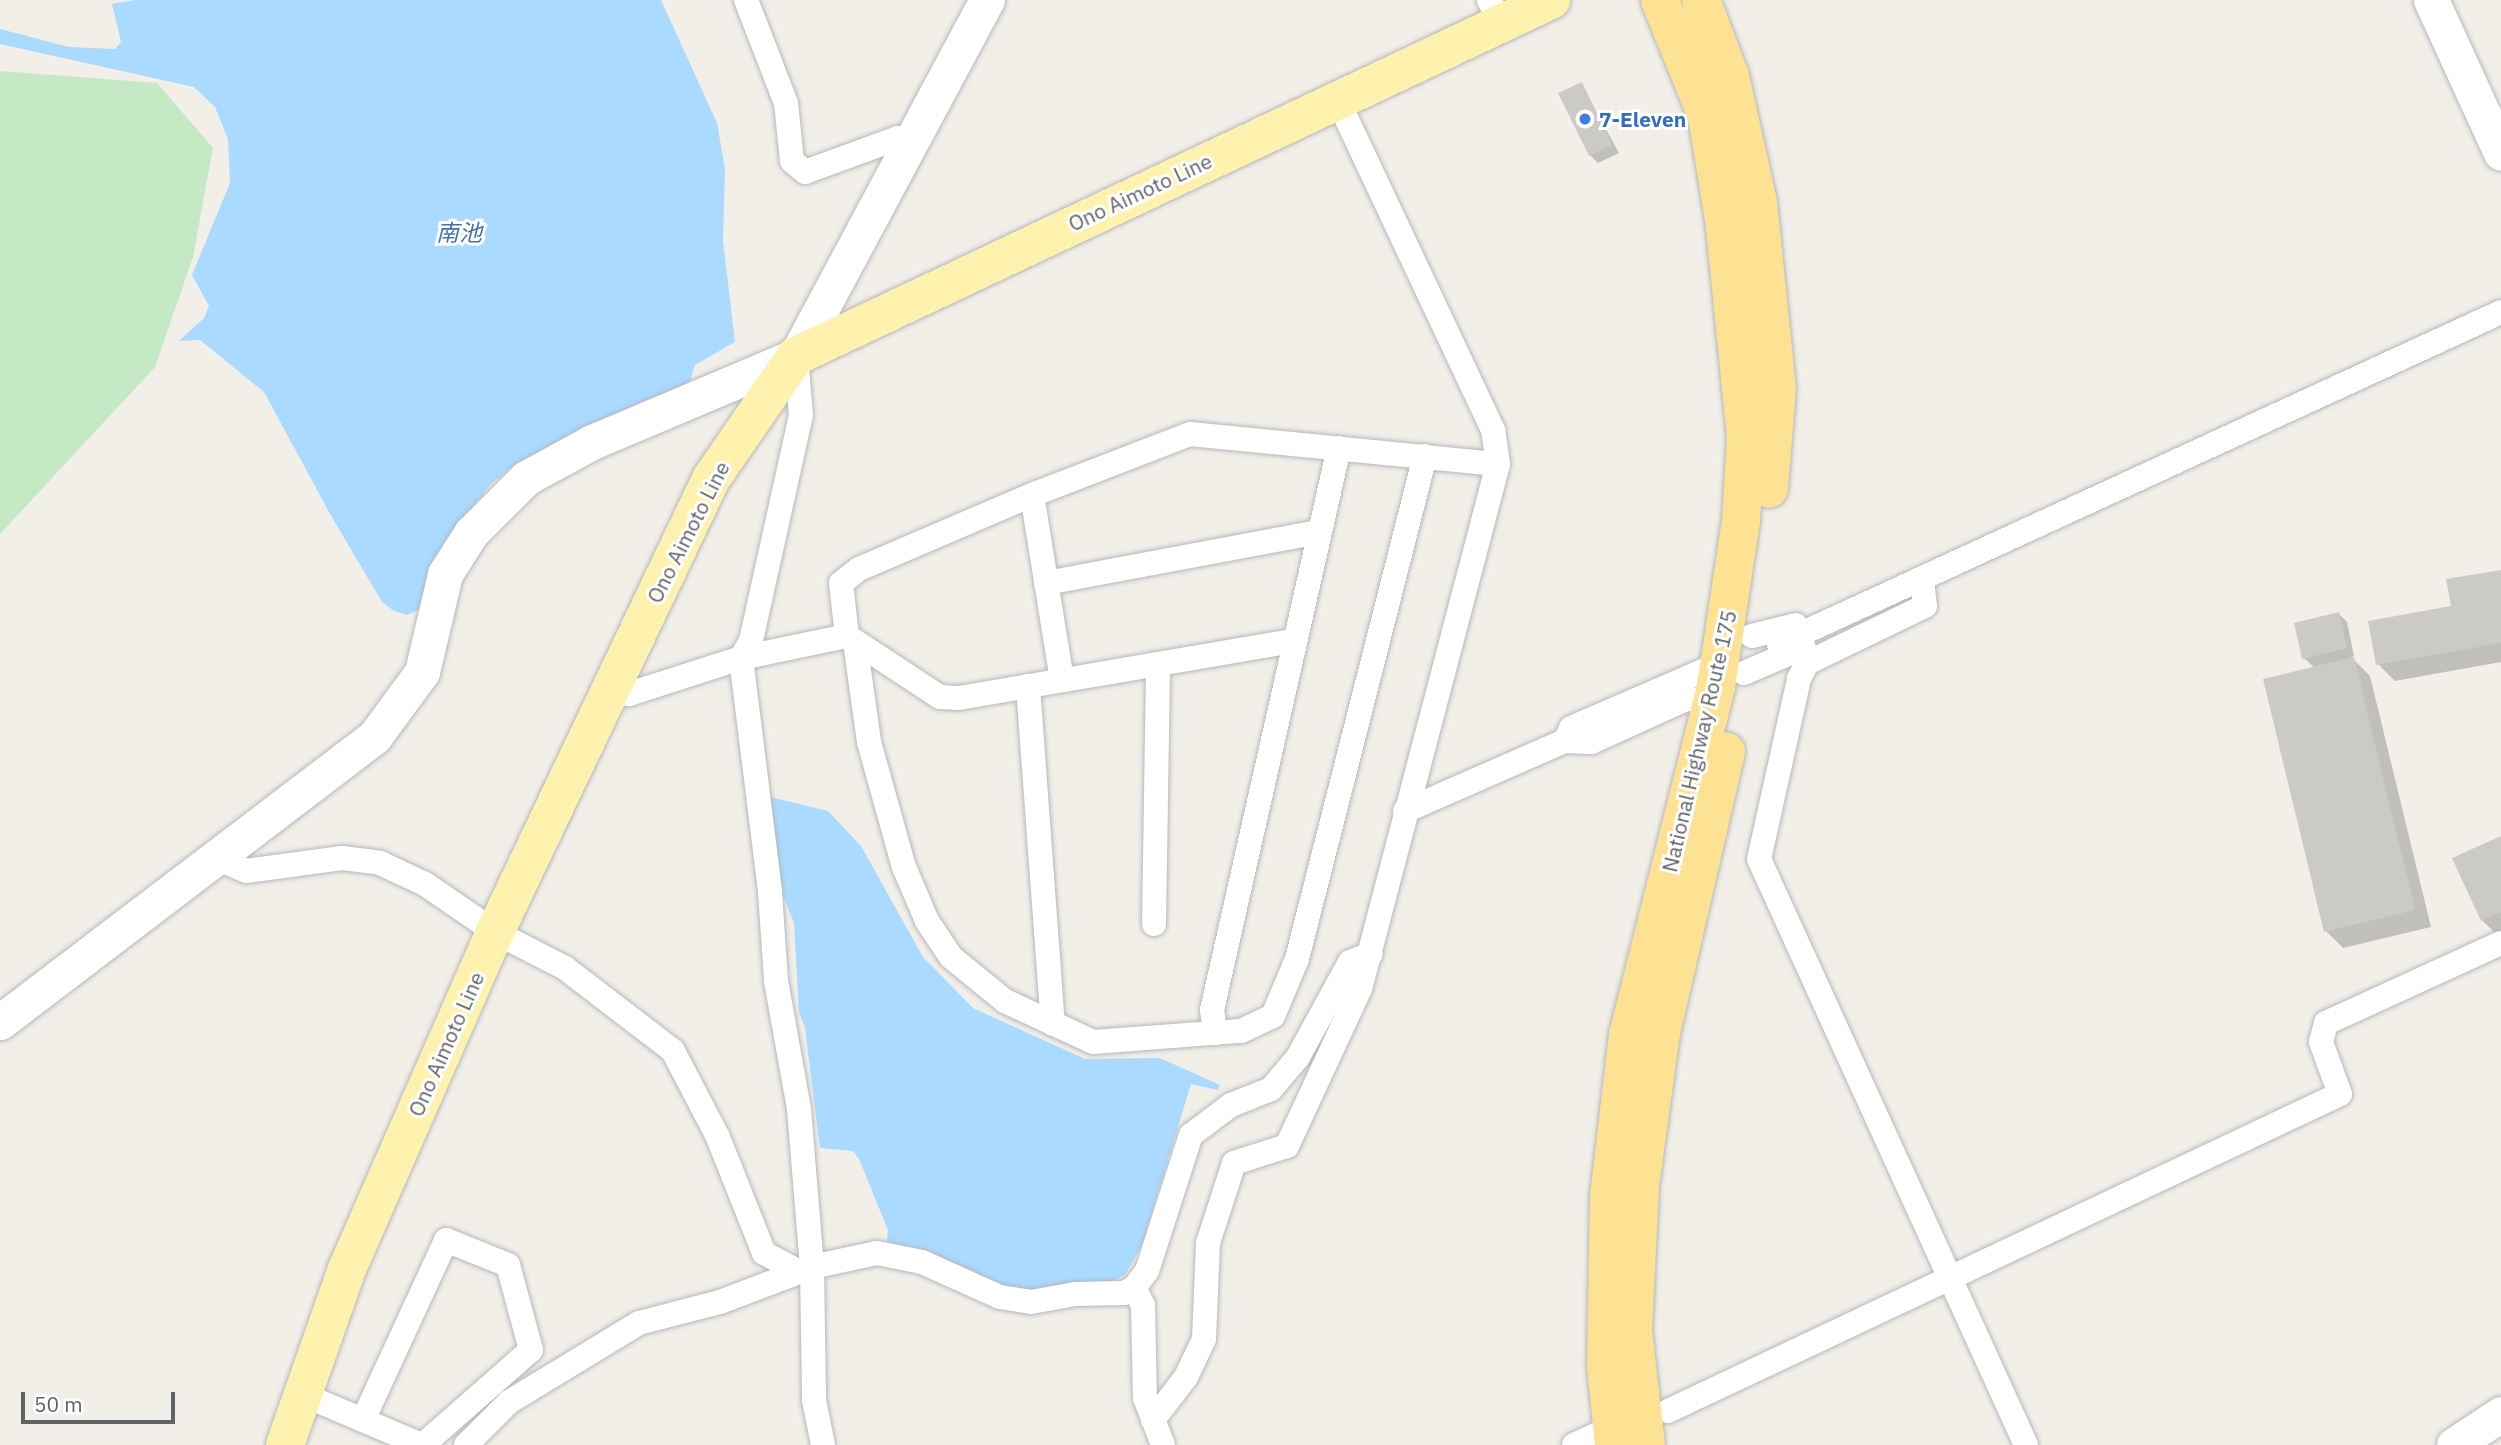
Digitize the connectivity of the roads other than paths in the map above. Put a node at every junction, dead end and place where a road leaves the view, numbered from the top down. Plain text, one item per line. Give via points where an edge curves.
1 (746, 0) edge
2 (987, 0) edge
3 (1551, 0) edge
4 (1660, 0) edge
5 (1701, 0) edge
6 (2431, 0) edge
7 (1495, 12) edge
8 (1337, 99) junction
9 (909, 143) junction
10 (2501, 153) edge
11 (2501, 312) edge
12 (796, 356) junction
13 (1339, 448) junction
14 (1425, 456) junction
15 (1498, 464) junction
16 (1032, 495) junction
17 (1319, 532) junction
18 (1922, 579) junction
19 (1046, 583) junction
20 (851, 639) junction
21 (1766, 640) junction
22 (1293, 641) junction
23 (741, 658) junction
24 (1158, 664) junction
25 (1732, 666) junction
26 (1062, 680) junction
27 (1028, 686) junction
28 (610, 688) junction
29 (1700, 694) junction
30 (1566, 741) junction
31 (1405, 811) junction
32 (216, 858) junction
33 (1154, 924) dead end
34 (495, 932) junction
35 (2501, 943) edge
36 (1371, 954) junction
37 (0, 1022) edge
38 (1054, 1024) junction
39 (1215, 1033) junction
40 (806, 1269) junction
41 (1950, 1278) junction
42 (1134, 1288) junction
43 (304, 1395) junction
44 (2501, 1414) edge
45 (363, 1420) junction
46 (1153, 1420) junction
47 (1638, 1429) edge
48 (285, 1445) edge
49 (422, 1445) edge
50 (466, 1445) edge
51 (823, 1445) edge
52 (1163, 1445) edge
53 (1574, 1445) edge
54 (2026, 1445) edge
55 (2454, 1445) edge

1 - 9 street via 786,103 792,161 805,172 898,138
2 - 9 street
3 - 7 main road, Ono Aimoto Line
4 - 25 highway, National Highway Route 175 via 1707,116 1740,363 1746,438
5 - 21 highway, National Highway Route 175 via 1730,76 1758,202 1777,390 1766,539
6 - 10 street
7 - 8 main road, Ono Aimoto Line
8 - 12 main road, Ono Aimoto Line
8 - 15 street via 1493,430
9 - 12 street
11 - 18 street
12 - 23 street via 801,415 751,641
12 - 28 main road, Ono Aimoto Line via 711,479
12 - 32 street via 592,442 526,478 471,533 445,574 422,672 375,736
13 - 14 street
13 - 16 street via 1190,434
13 - 17 street
14 - 15 street
14 - 39 street via 1297,959 1273,1016 1241,1031
15 - 31 street
16 - 19 street
16 - 20 street via 859,569 841,583
17 - 19 street
17 - 22 street
18 - 21 street via 1908,577
18 - 25 street via 1903,603
18 - 41 street via 1925,606 1807,663 1799,679 1759,859
19 - 26 street
20 - 23 street
20 - 27 street via 940,697
20 - 38 street via 869,742 904,867 927,921 951,957 1004,1002
21 - 25 highway, National Highway Route 175
22 - 24 street
22 - 39 street via 1212,1010
23 - 28 street via 629,694
23 - 40 street via 776,981 799,1109
24 - 26 street
24 - 33 street
25 - 29 highway, National Highway Route 175
25 - 30 street via 1705,670 1571,727
25 - 47 highway, National Highway Route 175 via 1661,1033 1641,1173 1633,1331
26 - 27 street
27 - 38 street
28 - 34 main road, Ono Aimoto Line
29 - 30 street via 1591,742
29 - 47 highway, National Highway Route 175 via 1628,1035 1609,1196 1606,1366
30 - 31 street
31 - 36 street
32 - 34 street via 246,871 342,858 380,863 425,884
32 - 37 street
34 - 40 street via 565,968 673,1052 717,1135 764,1253
34 - 43 main road, Ono Aimoto Line via 347,1269
35 - 41 street via 2326,1023 2320,1042 2340,1094
36 - 42 street via 1350,962 1298,1057 1271,1089 1231,1105 1191,1135 1147,1271
36 - 46 street via 1360,989 1287,1146 1234,1163 1208,1243 1204,1339 1186,1377
38 - 39 street via 1093,1042
40 - 42 street via 877,1253 922,1262 1000,1297 1031,1302 1075,1294 1124,1293
40 - 50 street via 720,1302 639,1323 509,1402
40 - 51 street via 814,1400
41 - 47 street via 1784,1356 1780,1346
41 - 54 street
42 - 46 street via 1143,1305 1144,1398
43 - 45 street
43 - 48 main road, Ono Aimoto Line
44 - 55 street
45 - 49 street
45 - 49 street via 446,1240 508,1265 531,1350
46 - 52 street
47 - 53 street

